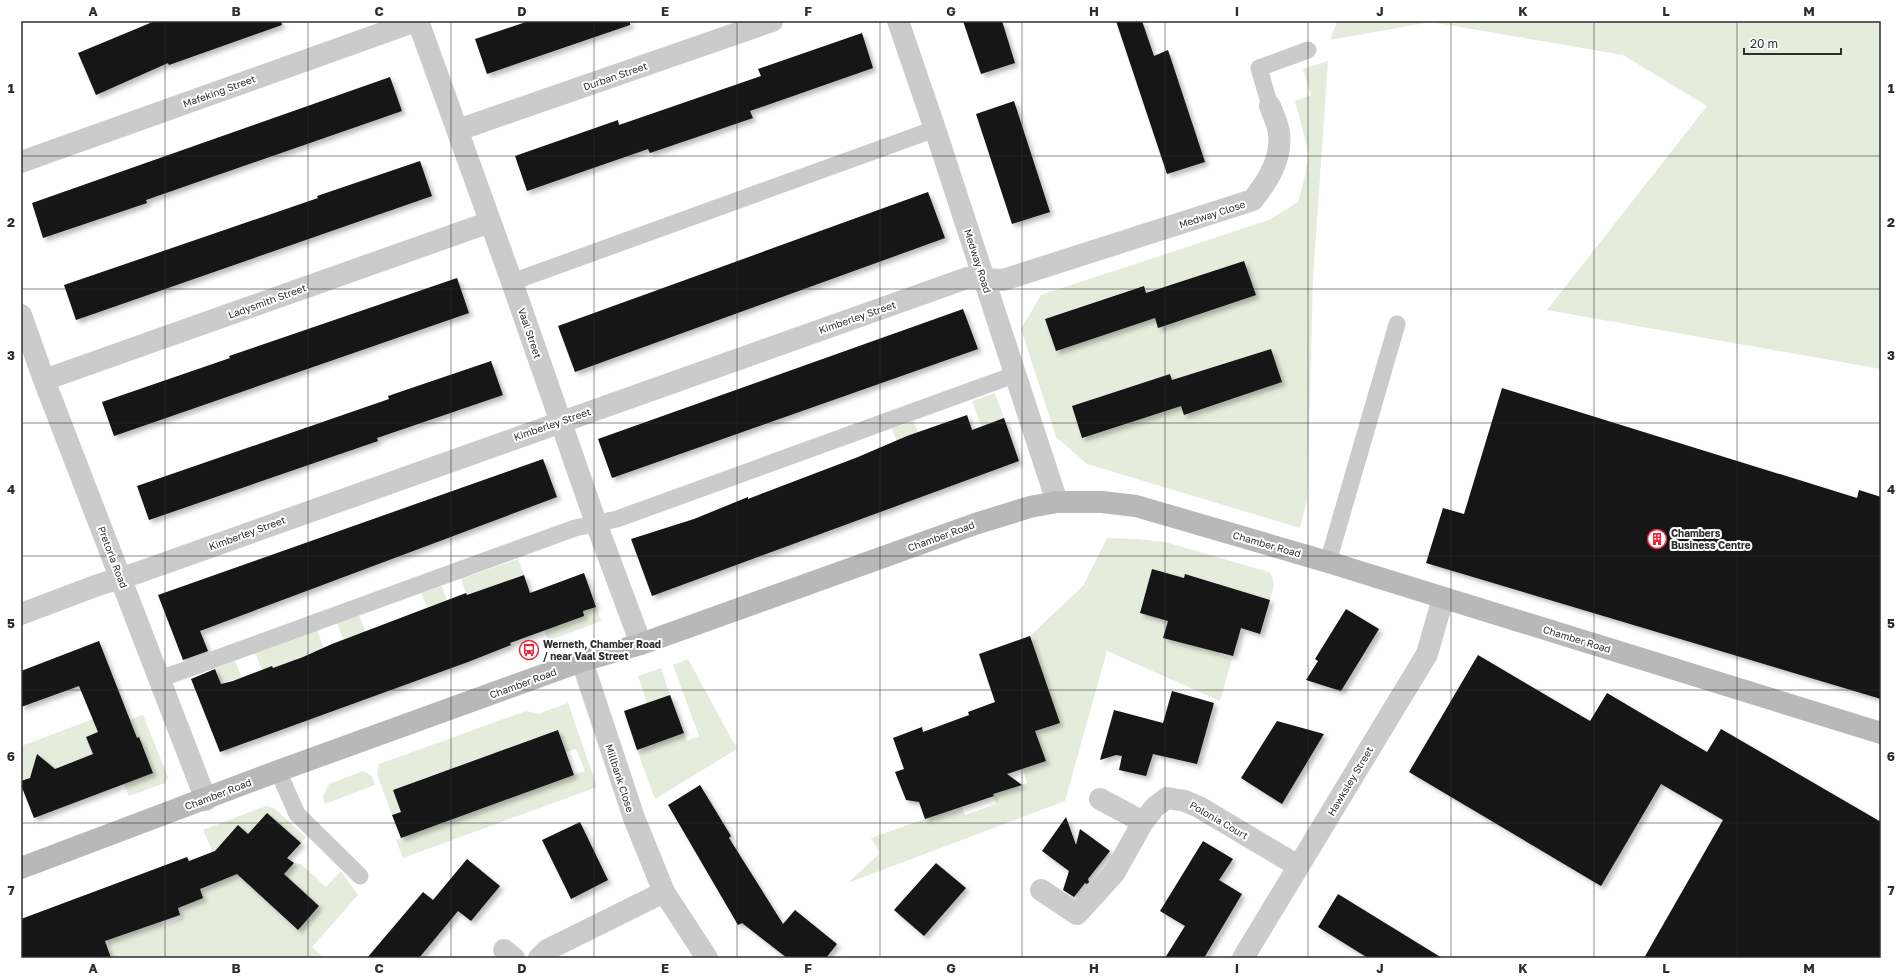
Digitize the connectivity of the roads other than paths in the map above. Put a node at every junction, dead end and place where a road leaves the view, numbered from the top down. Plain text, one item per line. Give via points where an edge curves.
1 (417, 21) edge
2 (772, 21) edge
3 (898, 21) edge
4 (1308, 50) dead end
5 (1270, 106) joint
6 (935, 129) junction
7 (458, 130) junction
8 (21, 162) edge
9 (490, 222) junction
10 (984, 279) junction
11 (512, 282) junction
12 (21, 314) edge
13 (1397, 324) dead end
14 (1014, 375) junction
15 (44, 380) junction
16 (560, 422) junction
17 (1057, 502) junction
18 (596, 523) junction
19 (1328, 562) junction
20 (121, 578) junction
21 (1443, 598) junction
22 (21, 614) edge
23 (641, 644) junction
24 (582, 661) junction
25 (160, 679) junction
26 (1881, 733) edge
27 (278, 772) junction
28 (1100, 799) dead end
29 (206, 800) junction
30 (1143, 822) junction
31 (1298, 866) junction
32 (21, 868) edge
33 (360, 876) dead end
34 (1041, 890) dead end
35 (664, 892) junction
36 (539, 958) edge
37 (707, 958) edge
38 (1243, 958) edge

1 - 7 street, Vaal Street
1 - 8 street, Mafeking Street
2 - 7 street, Durban Street
3 - 6 street, Medway Road
4 - 5 lane, Medway Close via 1259,68
5 - 10 street, Medway Close via 1279,133 1277,156 1270,178 1253,200 1003,280
6 - 10 street, Medway Road
6 - 11 lane
7 - 9 street, Vaal Street
9 - 11 street, Vaal Street
9 - 15 street, Ladysmith Street
10 - 14 street, Medway Road
10 - 16 street, Kimberley Street via 967,278
11 - 16 street, Vaal Street
12 - 15 street, Pretoria Road
13 - 19 lane
14 - 17 street, Medway Road
14 - 18 lane via 617,519
15 - 20 street, Pretoria Road
16 - 18 street, Vaal Street
16 - 20 street, Kimberley Street
17 - 19 street, Chamber Road via 1102,502 1136,506
17 - 23 street, Chamber Road via 1030,507 975,524
18 - 23 street, Vaal Street
18 - 25 lane via 575,528
19 - 21 street, Chamber Road
20 - 22 street, Kimberley Street
20 - 25 street, Pretoria Road
21 - 26 street, Chamber Road
21 - 31 street, Hawksley Street via 1427,654
23 - 24 street, Chamber Road
24 - 27 street, Chamber Road
24 - 35 street, Millbank Close via 634,818
25 - 29 street, Pretoria Road
27 - 29 street, Chamber Road
27 - 33 lane via 296,814
28 - 30 street
29 - 32 street, Chamber Road
30 - 31 street, Polonia Court via 1155,807 1167,798 1185,801
30 - 34 street, Polonia Court via 1116,872 1077,914
31 - 38 street, Hawksley Street
35 - 36 street via 546,950
35 - 37 street, Millbank Close

